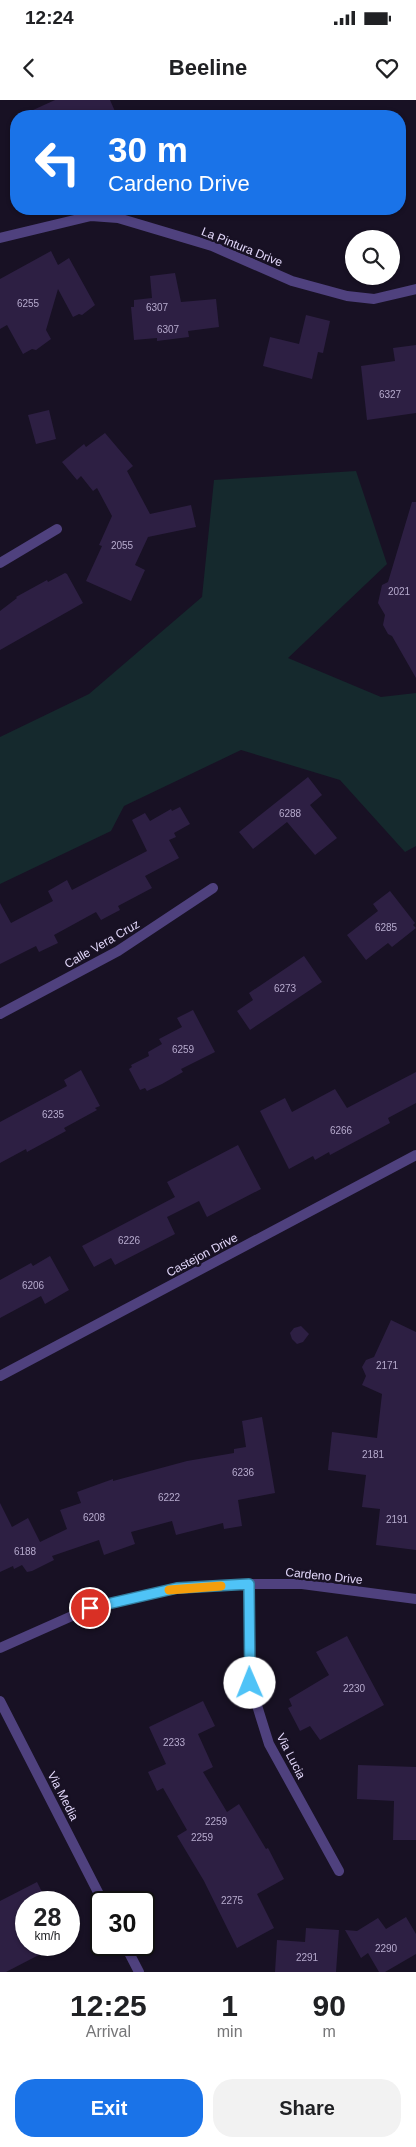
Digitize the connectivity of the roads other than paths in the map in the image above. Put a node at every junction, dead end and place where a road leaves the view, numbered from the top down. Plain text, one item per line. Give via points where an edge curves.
1 (0, 238) edge
2 (416, 289) edge
3 (57, 529) dead end
4 (0, 563) edge
5 (213, 888) dead end
6 (0, 1014) edge
7 (416, 1156) edge
8 (0, 1376) edge
9 (249, 1584) junction
10 (416, 1600) edge
11 (0, 1648) edge
12 (0, 1702) edge
13 (339, 1871) dead end
14 (98, 1891) edge
15 (131, 1956) edge
16 (139, 1972) edge

1 - 2 street, La Pintura Drive via 91,216 118,218 212,246 292,281 347,296 374,299
3 - 4 street
5 - 6 street, Calle Vera Cruz via 118,951
7 - 8 street, Castejon Drive
9 - 10 street, Cardeno Drive via 302,1584
9 - 11 street, Cardeno Drive via 177,1588 90,1608
9 - 13 street, Via Lucia via 250,1683 266,1735
12 - 14 street, Via Media
15 - 16 street

